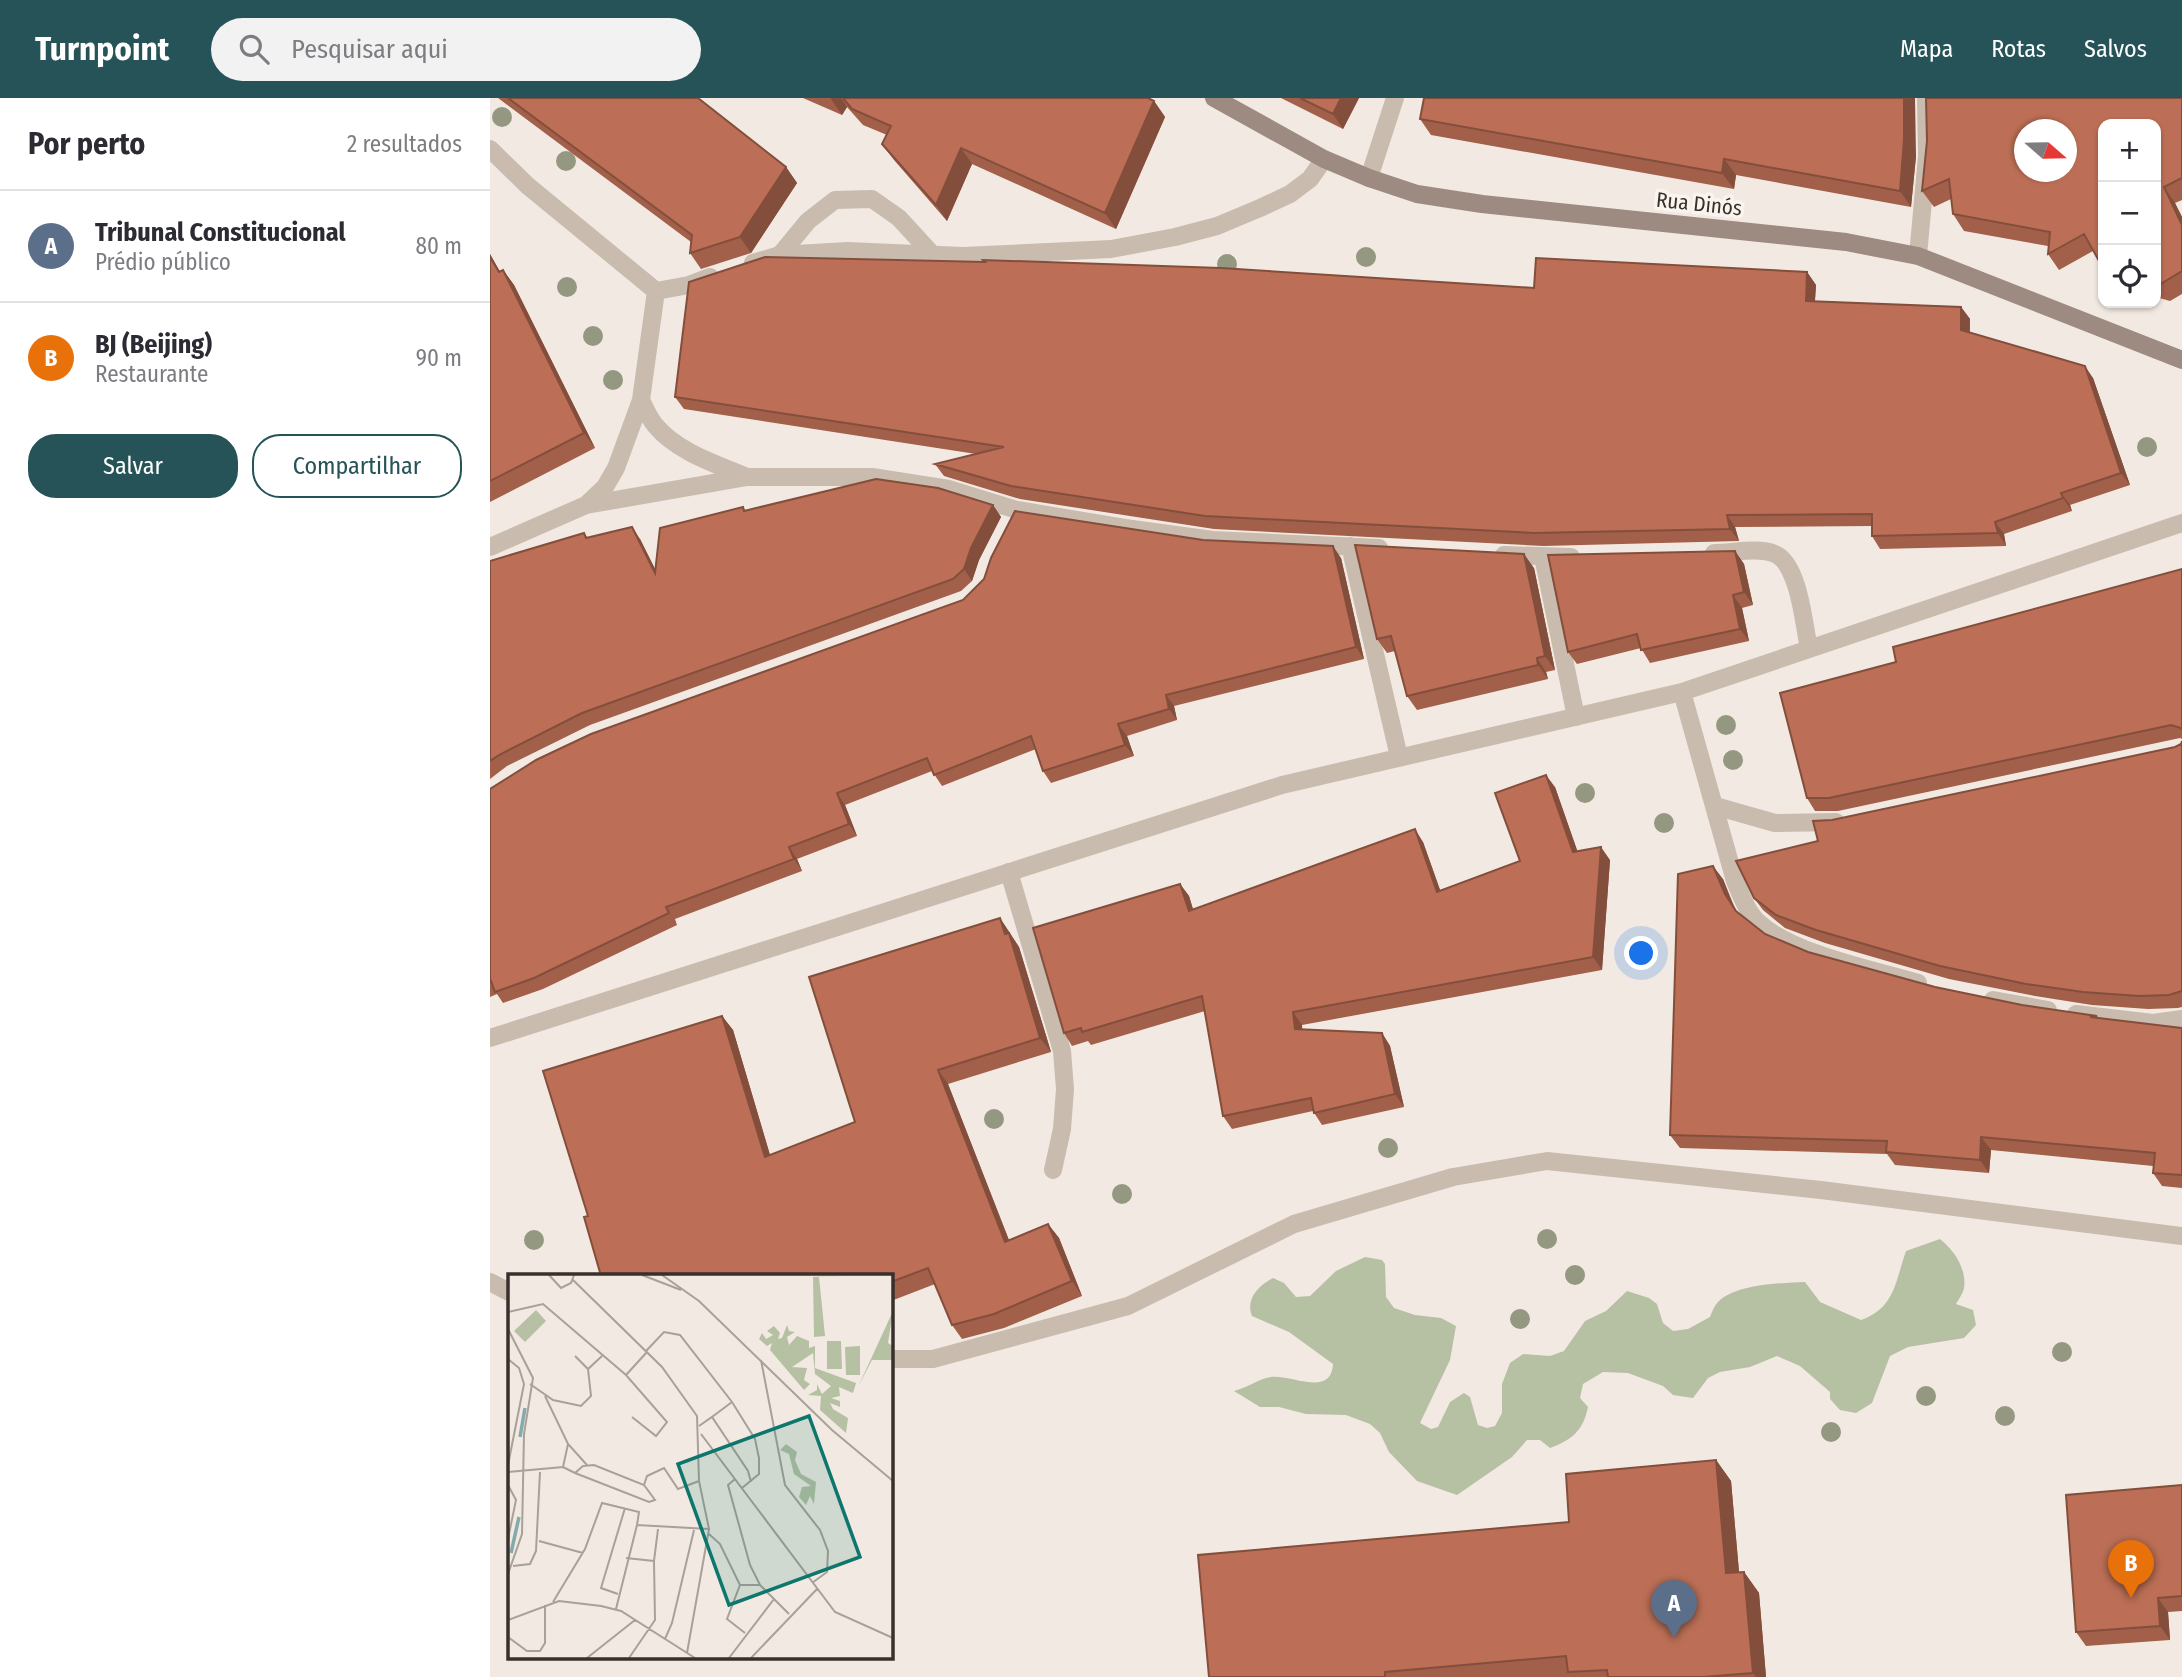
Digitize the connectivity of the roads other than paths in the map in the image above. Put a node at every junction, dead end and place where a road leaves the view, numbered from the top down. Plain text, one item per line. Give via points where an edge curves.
1 (1214, 98) edge
2 (1395, 98) edge
3 (1926, 98) edge
4 (490, 149) edge
5 (1324, 159) junction
6 (1369, 178) junction
7 (932, 254) junction
8 (780, 255) junction
9 (1918, 256) junction
10 (656, 291) junction
11 (2182, 360) edge
12 (641, 400) junction
13 (747, 477) junction
14 (586, 505) junction
15 (2182, 523) edge
16 (1350, 546) junction
17 (490, 547) edge
18 (1392, 549) edge
19 (1488, 554) edge
20 (1696, 554) edge
21 (1585, 556) edge
22 (1543, 557) junction
23 (1809, 649) junction
24 (1682, 692) junction
25 (1576, 717) junction
26 (1399, 757) junction
27 (1715, 806) junction
28 (1853, 819) edge
29 (1009, 873) junction
30 (1933, 987) edge
31 (1972, 996) edge
32 (2182, 1019) edge
33 (490, 1038) edge
34 (1052, 1170) dead end
35 (2182, 1236) edge
36 (490, 1282) edge
37 (508, 1291) edge
38 (892, 1359) edge

1 - 5 street, Rua Dinós
2 - 6 street
3 - 9 street via 1927,156
4 - 10 street
5 - 6 street, Rua Dinós
5 - 7 street via 1310,179 1290,194 1217,226 1175,237 1111,249
6 - 9 street, Rua Dinós via 1417,194 1482,204 1846,242
7 - 8 street via 847,251
7 - 8 street via 899,218 872,200 835,200 808,221
8 - 10 street
9 - 11 street, Rua Dinós
10 - 12 street
12 - 13 street via 654,424 670,440
12 - 14 street via 616,468
13 - 14 street
13 - 16 street via 872,477 949,489 1014,515 1213,540
14 - 17 street
15 - 23 street
16 - 18 street
16 - 26 street
19 - 22 street
20 - 23 street via 1766,552 1787,563
21 - 22 street
22 - 25 street
23 - 24 street
24 - 25 street
24 - 27 street
25 - 26 street
26 - 29 street via 1282,785
27 - 28 street via 1775,823
27 - 30 street via 1735,880 1759,923 1808,950
29 - 33 street
29 - 34 street via 1062,1051 1062,1129
31 - 32 street via 2153,1023
35 - 38 street via 1547,1161 1453,1177 1294,1224 1128,1306 933,1359
36 - 37 street

